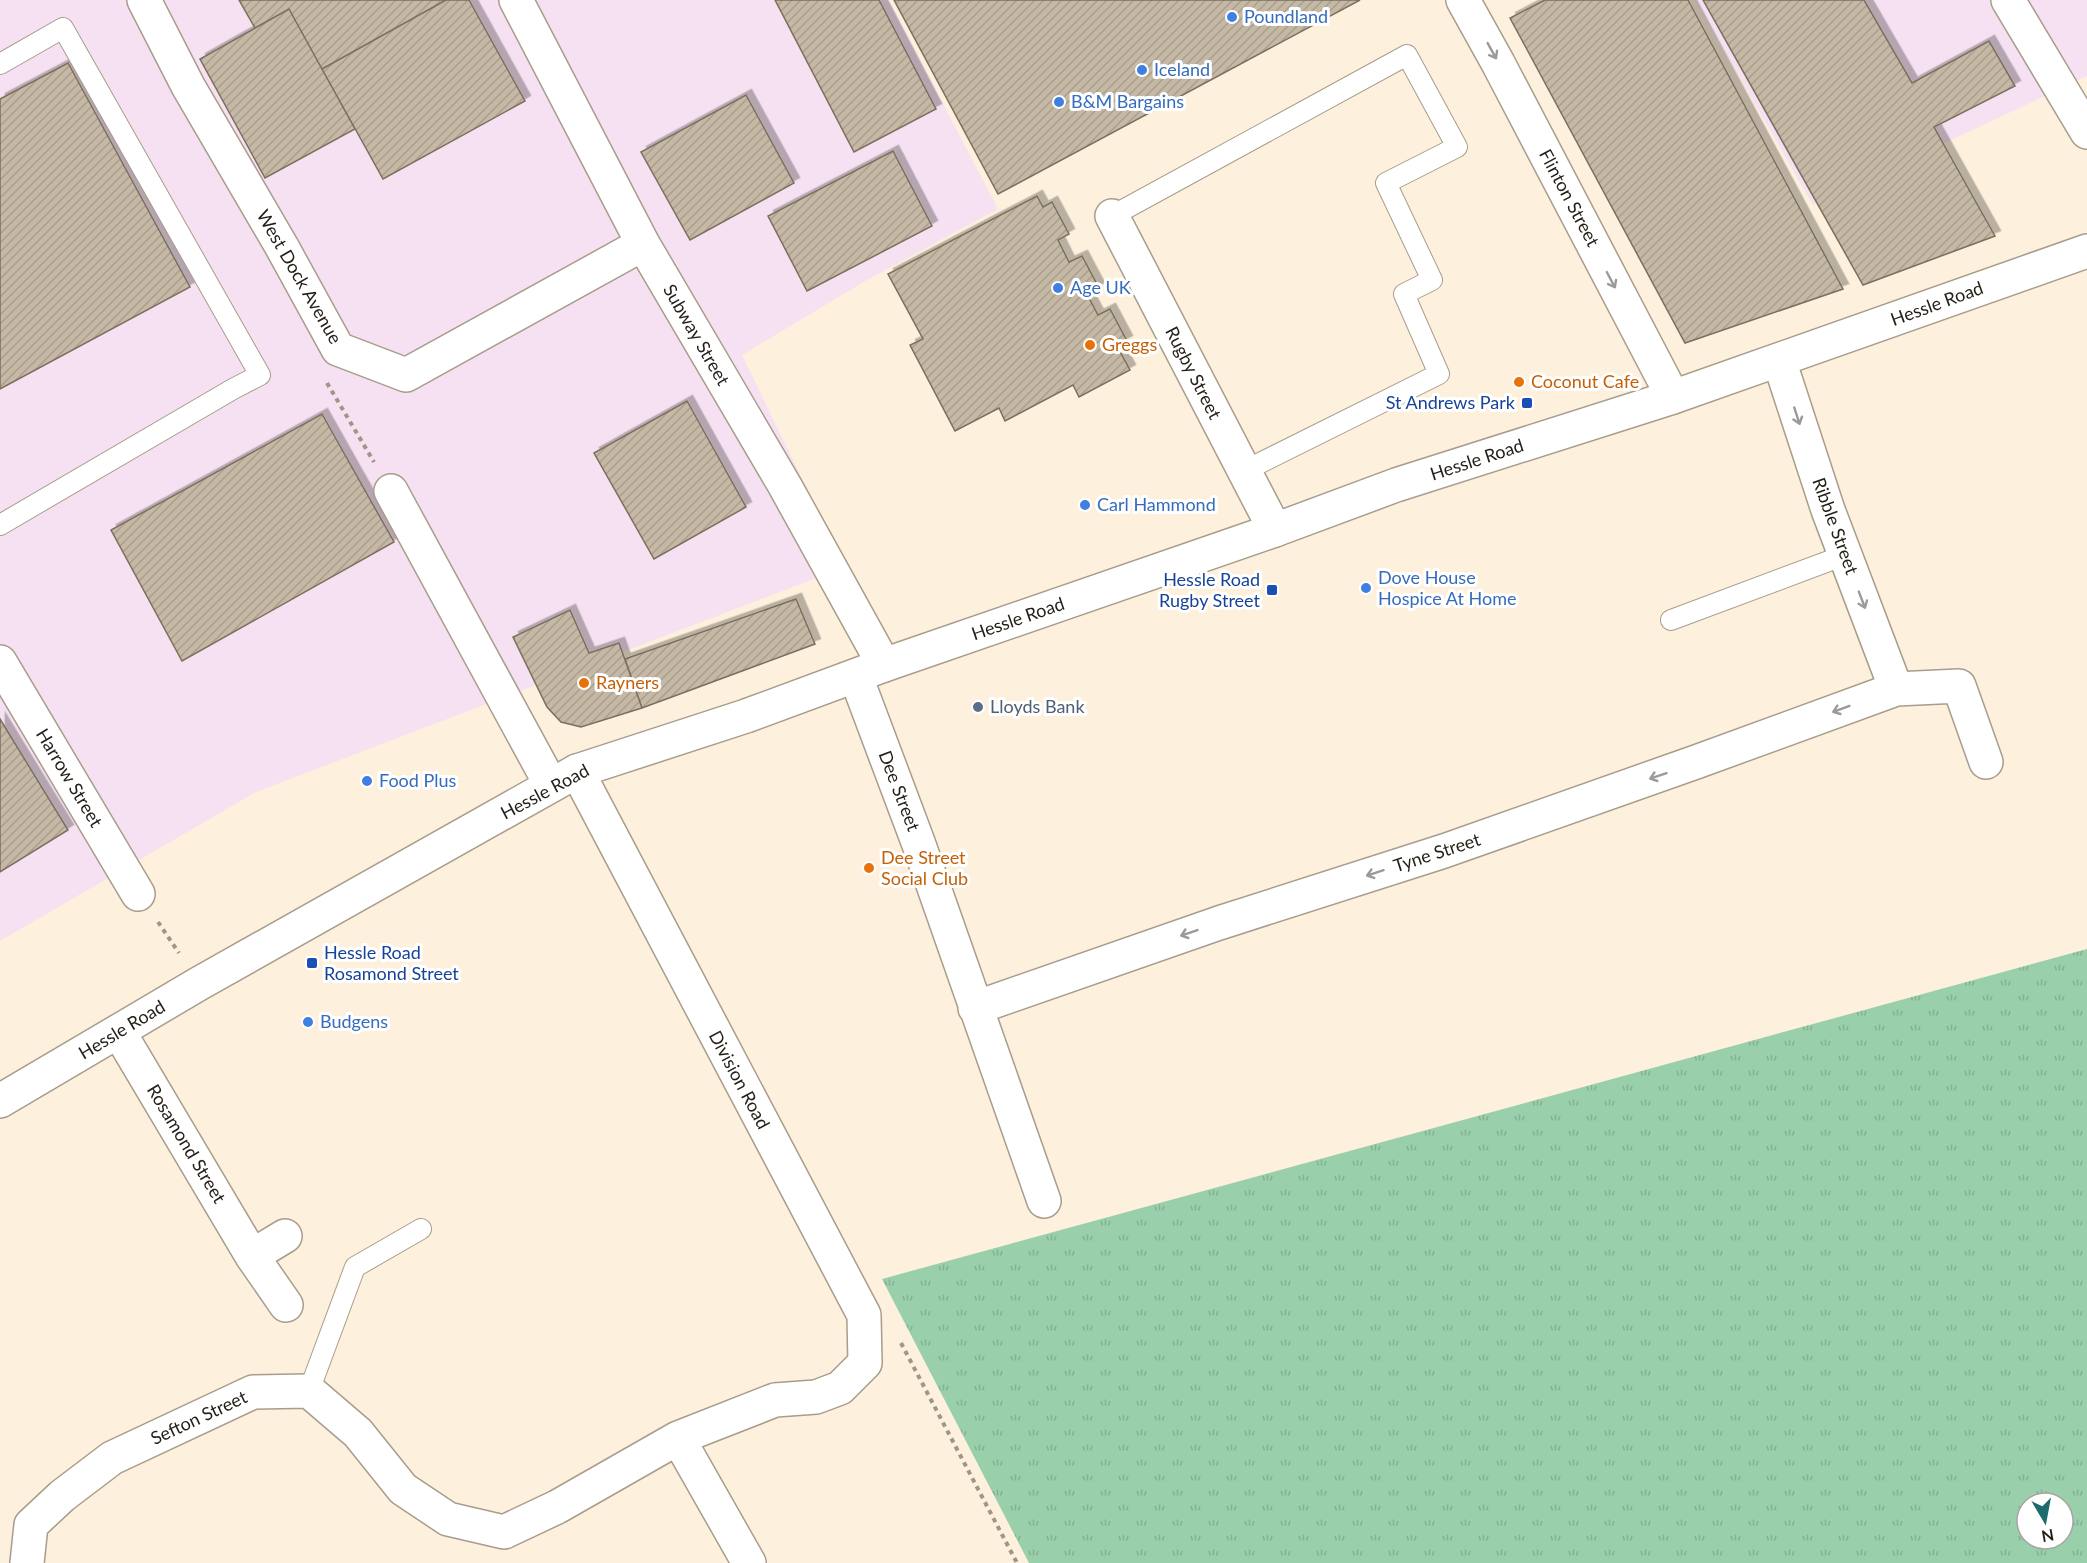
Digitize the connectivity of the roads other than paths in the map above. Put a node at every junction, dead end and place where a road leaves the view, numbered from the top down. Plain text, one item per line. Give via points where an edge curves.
1 (144, 0) edge
2 (516, 0) edge
3 (1463, 0) edge
4 (2008, 0) edge
5 (0, 64) edge
6 (2081, 122) edge
7 (1112, 216) joint
8 (643, 244) junction
9 (2087, 251) edge
10 (1779, 360) junction
11 (1673, 397) junction
12 (1244, 471) junction
13 (391, 491) road end
14 (0, 525) edge
15 (1275, 530) junction
16 (1845, 555) junction
17 (1671, 620) dead end
18 (0, 662) edge
19 (870, 671) junction
20 (1896, 689) junction
21 (1986, 762) dead end
22 (564, 778) junction
23 (138, 894) road end
24 (975, 1008) junction
25 (119, 1032) junction
26 (0, 1101) edge
27 (1044, 1201) dead end
28 (421, 1229) dead end
29 (285, 1236) dead end
30 (252, 1256) junction
31 (286, 1305) dead end
32 (309, 1391) junction
33 (678, 1438) junction
34 (27, 1563) edge
35 (749, 1563) edge

1 - 8 street, West Dock Avenue via 188,86 338,349 406,375
2 - 8 street, Subway Street
3 -> 11 street, Flinton Street
4 - 6 street
5 - 14 lane via 63,28 260,375
7 - 12 street, Rugby Street
7 - 12 lane via 1407,56 1457,147 1386,183 1432,280 1404,294 1439,374
8 - 19 street, Subway Street via 785,486
9 - 10 street, Hessle Road
10 - 11 street, Hessle Road
10 -> 16 street, Ribble Street
11 - 15 street, Hessle Road via 1396,485
12 - 15 street, Rugby Street
13 - 22 street
15 - 19 street, Hessle Road
16 - 17 lane
16 -> 20 street, Ribble Street
18 - 23 street, Harrow Street
19 - 22 street, Hessle Road
19 - 24 street, Dee Street via 918,842
20 - 21 street, Tyne Street via 1959,686
20 -> 24 street, Tyne Street via 1444,851 1219,923
22 - 25 street, Hessle Road
22 - 33 street, Division Road via 864,1315 865,1363 840,1388 816,1397 774,1400
24 - 27 street, Dee Street
25 - 26 street, Hessle Road
25 - 30 street, Rosamond Street
28 - 32 lane via 355,1267
29 - 30 street
30 - 31 street, Rosamond Street
32 - 33 street via 358,1433 403,1489 448,1519 504,1532 557,1507
32 - 34 street, Sefton Street via 253,1392 112,1458 31,1525
33 - 35 street

